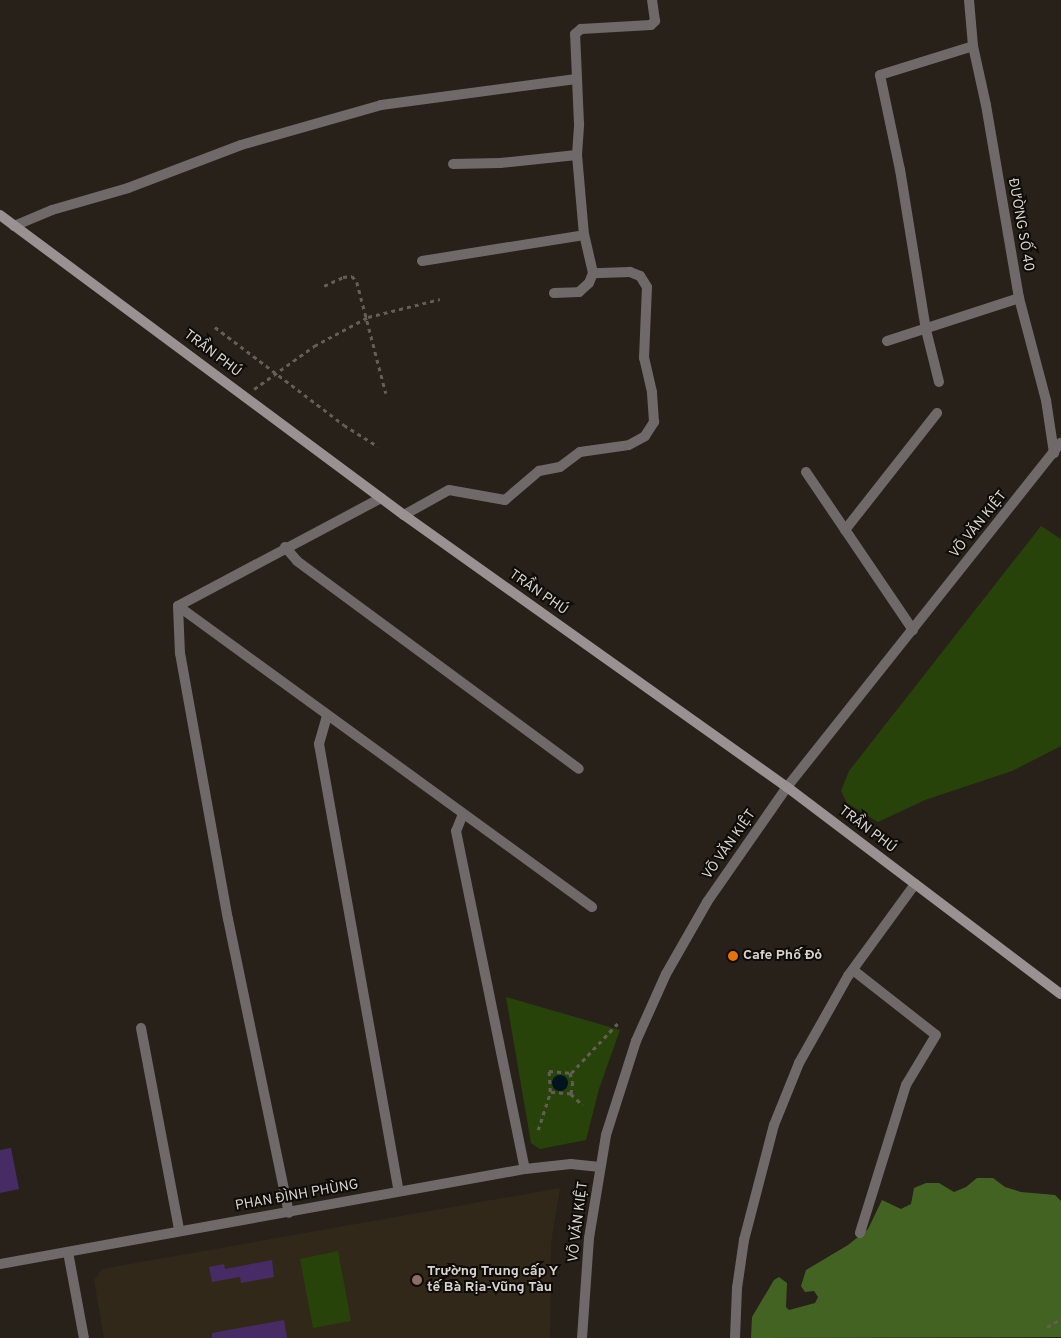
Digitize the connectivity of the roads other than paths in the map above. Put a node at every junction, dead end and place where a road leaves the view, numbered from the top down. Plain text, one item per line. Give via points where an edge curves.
1 (652, 0) edge
2 (969, 0) edge
3 (973, 46) junction
4 (576, 80) junction
5 (577, 154) junction
6 (453, 164) dead end
7 (0, 215) edge
8 (14, 226) junction
9 (584, 235) junction
10 (422, 262) dead end
11 (593, 273) junction
12 (554, 293) dead end
13 (1018, 298) junction
14 (926, 330) junction
15 (887, 340) dead end
16 (939, 382) dead end
17 (937, 412) dead end
18 (1061, 443) edge
19 (1054, 453) junction
20 (806, 472) dead end
21 (381, 498) junction
22 (404, 515) junction
23 (845, 530) junction
24 (285, 547) junction
25 (178, 606) junction
26 (913, 630) junction
27 (327, 716) junction
28 (579, 769) dead end
29 (787, 787) junction
30 (462, 814) junction
31 (915, 884) junction
32 (592, 907) dead end
33 (853, 970) junction
34 (1061, 994) edge
35 (141, 1028) dead end
36 (600, 1167) junction
37 (525, 1169) junction
38 (399, 1191) junction
39 (289, 1213) junction
40 (179, 1230) junction
41 (860, 1233) dead end
42 (68, 1252) junction
43 (0, 1264) edge
44 (84, 1338) edge
45 (582, 1338) edge
46 (735, 1338) edge

1 - 4 street via 655,21 651,25 581,29 575,34
2 - 3 street, ĐƯỜNG SỐ 40
3 - 13 street, ĐƯỜNG SỐ 40
3 - 14 street via 880,75 900,170
4 - 5 street
4 - 8 street via 381,105 241,145 128,188 52,210
5 - 6 street via 500,163
5 - 9 street
7 - 8 main road, TRẦN PHÚ
8 - 21 main road, TRẦN PHÚ
9 - 10 street
9 - 11 street
11 - 12 street via 589,283 579,292
11 - 22 street via 630,272 640,276 647,287 644,358 652,392 654,422 645,436 629,445 580,452 560,466 539,471 505,500 450,490
13 - 14 street
13 - 19 street, ĐƯỜNG SỐ 40 via 1046,400
14 - 15 street
14 - 16 street
17 - 23 street
18 - 19 street, VÕ VĂN KIỆT
19 - 26 street, VÕ VĂN KIỆT
20 - 23 street
21 - 22 main road, TRẦN PHÚ
21 - 24 street
22 - 29 main road, TRẦN PHÚ
23 - 26 street
24 - 25 street
24 - 28 street via 297,561
25 - 27 street
25 - 39 street via 180,653 228,919
26 - 29 street, VÕ VĂN KIỆT
27 - 30 street
27 - 38 street via 319,744
29 - 31 main road, TRẦN PHÚ
29 - 36 street, VÕ VĂN KIỆT via 707,902 666,974 636,1042 606,1135
30 - 32 street
30 - 37 street via 456,831
31 - 33 street
31 - 34 main road, TRẦN PHÚ
33 - 41 street via 936,1035 906,1085
33 - 46 street via 799,1063 774,1125 744,1240 737,1288
35 - 40 street
36 - 37 street, PHAN ĐÌNH PHÙNG via 571,1164
36 - 45 street, VÕ VĂN KIỆT via 589,1238
37 - 38 street, PHAN ĐÌNH PHÙNG
38 - 39 street, PHAN ĐÌNH PHÙNG
39 - 40 street, PHAN ĐÌNH PHÙNG
40 - 42 street, PHAN ĐÌNH PHÙNG
42 - 43 street, PHAN ĐÌNH PHÙNG
42 - 44 street

